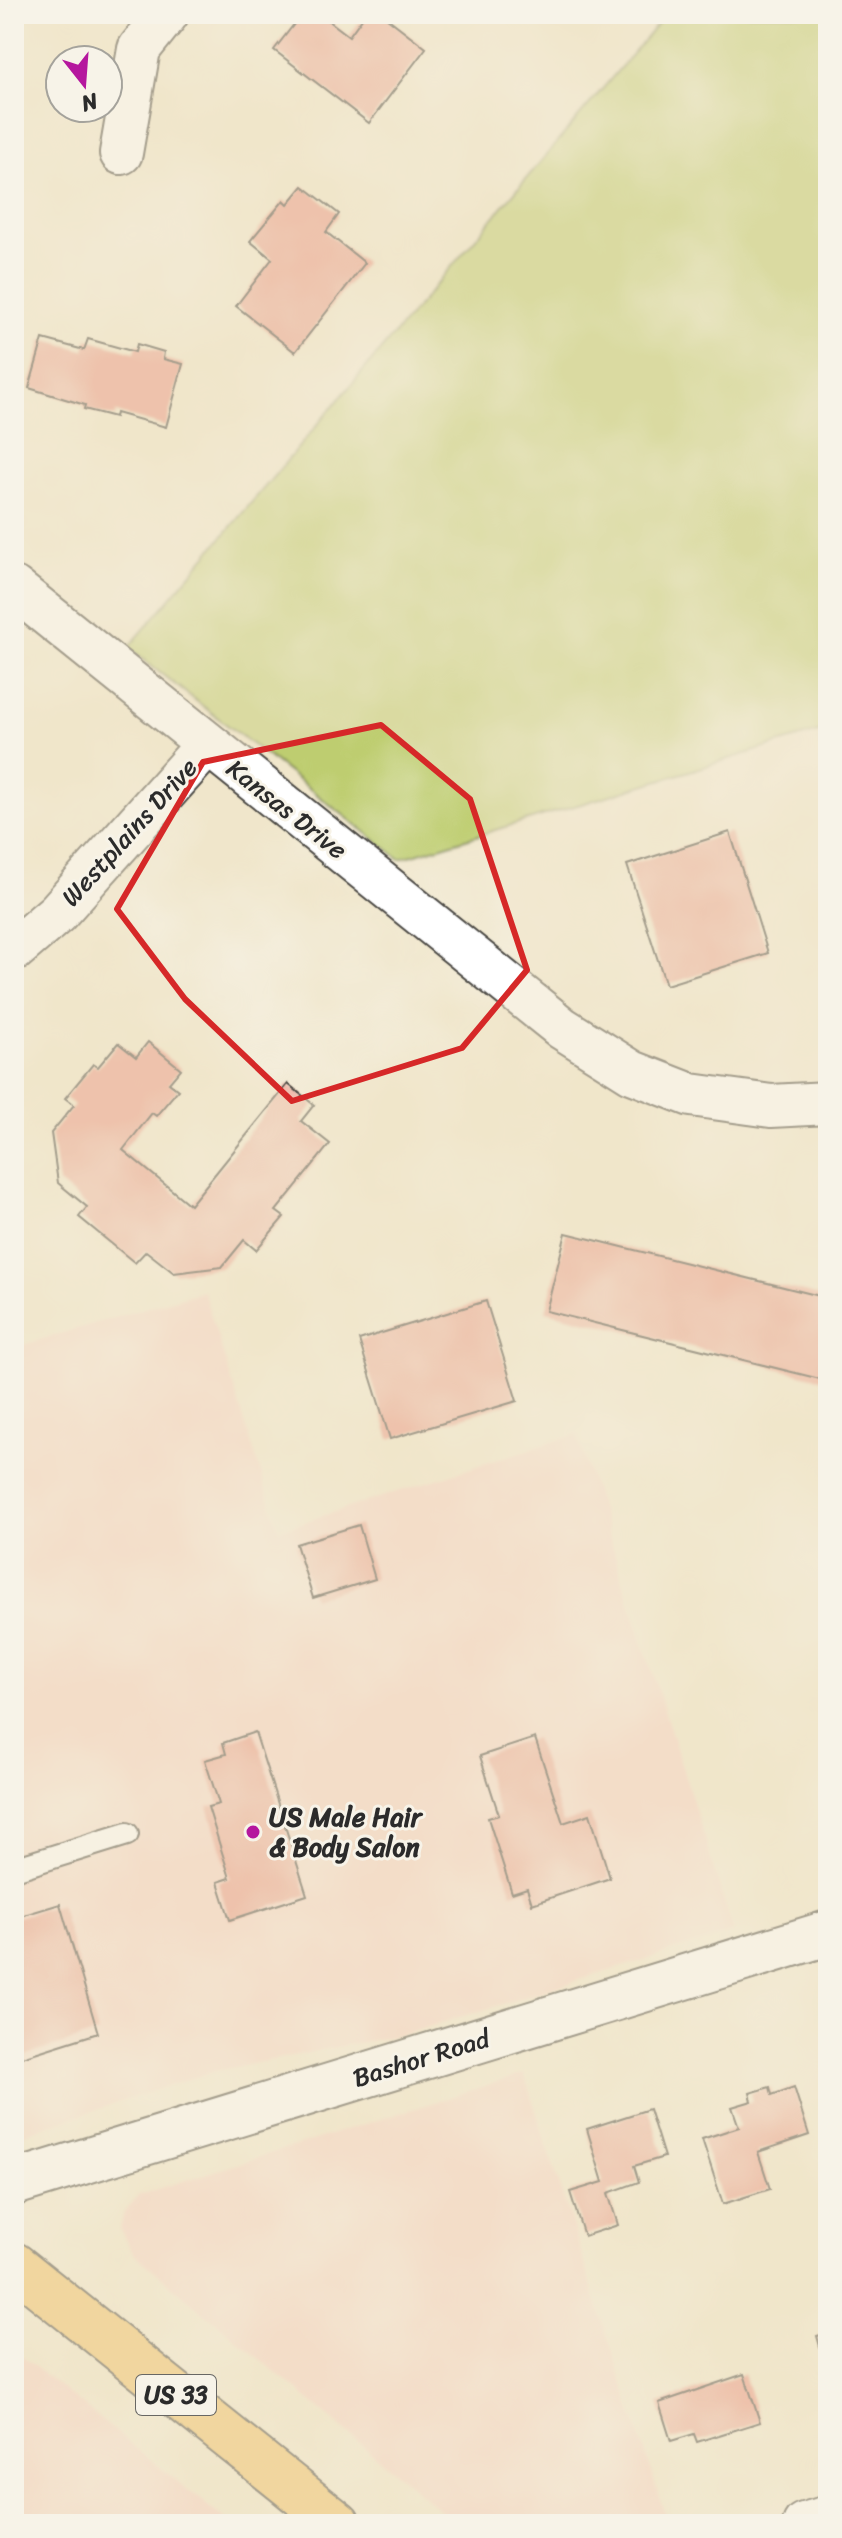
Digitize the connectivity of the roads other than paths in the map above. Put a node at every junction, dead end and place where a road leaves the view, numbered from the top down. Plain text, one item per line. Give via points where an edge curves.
1 (167, 14) edge
2 (121, 153) dead end
3 (14, 588) edge
4 (207, 745) junction
5 (14, 950) edge
6 (828, 1103) edge
7 (127, 1834) dead end
8 (14, 1869) edge
9 (828, 1933) edge
10 (14, 2183) edge
11 (14, 2265) edge
12 (828, 2517) edge
13 (338, 2524) edge
14 (804, 2524) edge

1 - 2 street via 139,49
3 - 4 street, Kansas Drive
4 - 5 street, Westplains Drive via 57,913
4 - 6 street, Kansas Drive via 562,1028 632,1072 691,1095 771,1106
7 - 8 lane
9 - 10 street, Bashor Road
11 - 13 highway, US 33
12 - 14 street

